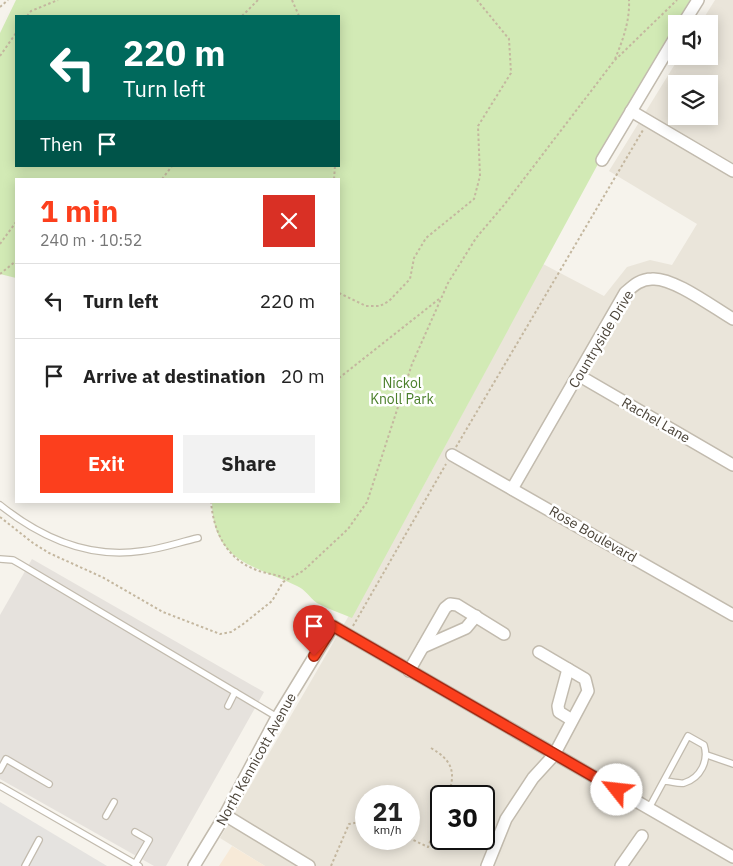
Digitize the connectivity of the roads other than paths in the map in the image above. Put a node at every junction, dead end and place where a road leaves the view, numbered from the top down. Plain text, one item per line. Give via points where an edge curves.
1 (698, 0) edge
2 (689, 15) edge
3 (668, 49) edge
4 (631, 111) junction
5 (602, 160) dead end
6 (733, 171) edge
7 (733, 319) edge
8 (578, 375) junction
9 (452, 455) road end
10 (733, 465) edge
11 (512, 488) junction
12 (0, 505) edge
13 (198, 538) dead end
14 (0, 559) edge
15 (733, 615) edge
16 (476, 616) junction
17 (504, 634) dead end
18 (423, 647) junction
19 (540, 652) dead end
20 (568, 669) junction
21 (409, 671) junction
22 (235, 692) junction
23 (228, 706) dead end
24 (277, 718) junction
25 (572, 720) junction
26 (708, 754) junction
27 (554, 755) junction
28 (733, 764) edge
29 (0, 770) edge
30 (664, 781) junction
31 (49, 784) dead end
32 (0, 786) edge
33 (114, 802) dead end
34 (649, 808) junction
35 (225, 815) junction
36 (106, 816) dead end
37 (135, 832) dead end
38 (642, 836) dead end
39 (39, 840) dead end
40 (733, 857) edge
41 (137, 865) edge
42 (25, 866) edge
43 (194, 866) edge
44 (309, 866) edge
45 (487, 866) edge
46 (621, 866) edge

1 - 2 street
3 - 4 street
4 - 5 street
4 - 6 street
7 - 8 street, Countryside Drive via 672,284 653,278 637,283 625,294
8 - 10 street, Rachel Lane
8 - 11 street, Countryside Drive
9 - 11 street, Rose Boulevard
11 - 15 street, Rose Boulevard
12 - 13 lane via 43,535 84,548 141,552
14 - 22 lane via 13,560
16 - 17 street
16 - 18 street via 466,628
16 - 18 street via 450,604
18 - 21 street
19 - 20 street
20 - 25 street via 558,706 559,712
20 - 25 street via 585,679 588,685
21 - 24 street, North Kennicott Avenue via 333,626
21 - 27 street
22 - 23 lane
22 - 24 lane
24 - 35 street, North Kennicott Avenue
25 - 27 street
26 - 28 lane
26 - 30 lane via 706,764 683,783
26 - 30 lane via 704,745 688,736
27 - 34 street
27 - 45 street via 533,778 513,808 499,833
29 - 31 lane via 6,760
30 - 34 lane
32 - 41 lane
33 - 36 lane
34 - 40 street
35 - 43 street, North Kennicott Avenue
35 - 44 street
37 - 41 lane via 149,840
38 - 46 street
39 - 42 lane

